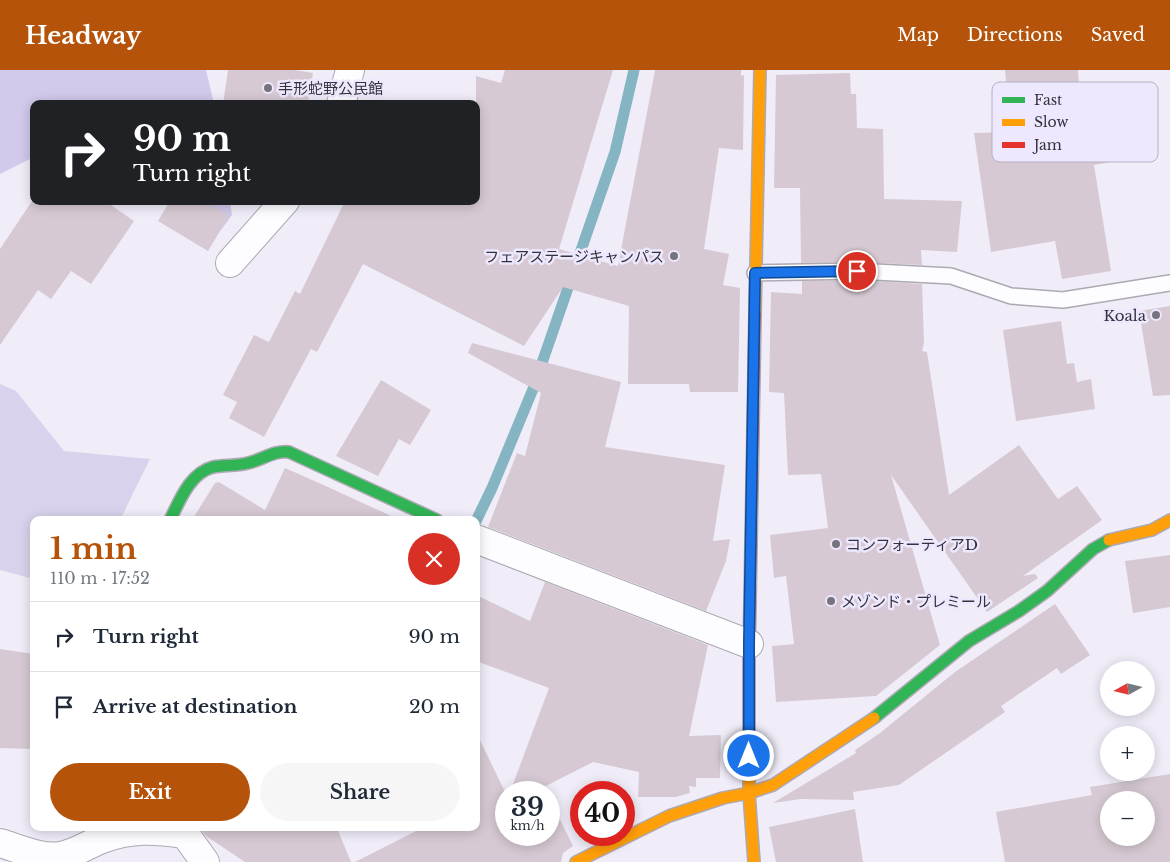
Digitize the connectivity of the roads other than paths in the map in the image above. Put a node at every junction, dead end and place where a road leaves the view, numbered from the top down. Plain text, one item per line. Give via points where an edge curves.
1 (350, 70) edge
2 (760, 70) edge
3 (342, 100) edge
4 (281, 205) edge
5 (230, 263) dead end
6 (755, 273) junction
7 (1170, 283) edge
8 (172, 516) edge
9 (427, 516) edge
10 (1170, 520) edge
11 (480, 541) edge
12 (749, 644) junction
13 (749, 793) junction
14 (126, 831) edge
15 (189, 831) edge
16 (99, 834) edge
17 (0, 843) edge
18 (205, 862) edge
19 (576, 862) edge
20 (754, 862) edge

1 - 3 street
2 - 6 street
4 - 5 street
6 - 7 lane via 857,271 951,276 1011,296 1063,300
6 - 12 street
8 - 9 street via 196,476 208,469 261,460 281,450
10 - 13 street via 1152,530 1109,540 1093,549 1047,591 969,641 870,721 773,785
11 - 12 street
12 - 13 street
13 - 19 street via 722,798 669,816
13 - 20 street
14 - 16 street
15 - 18 street
16 - 17 street via 59,856

